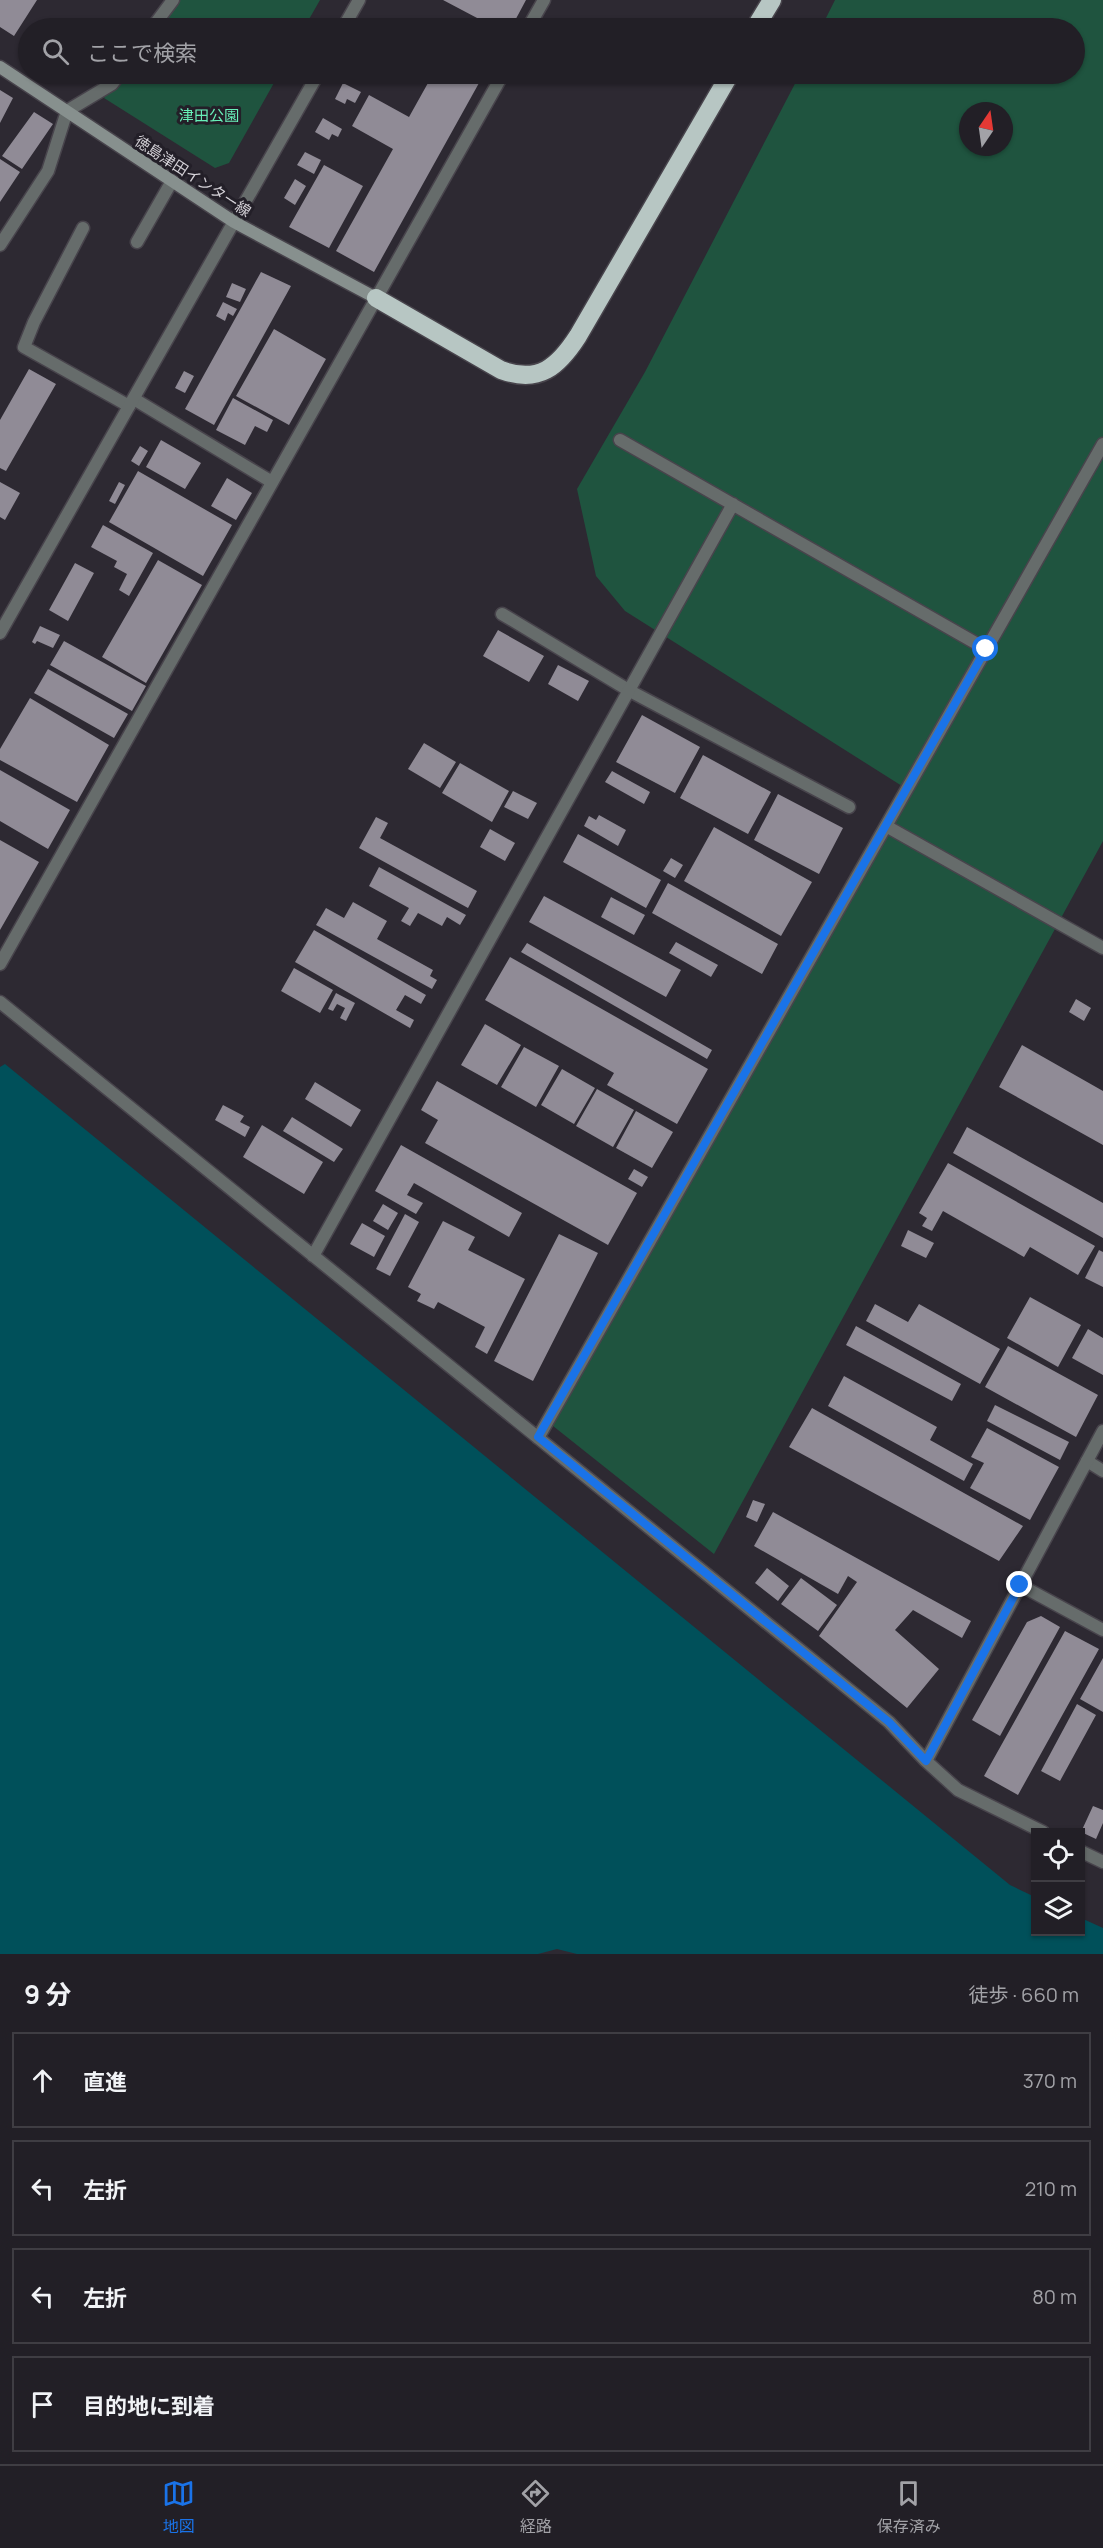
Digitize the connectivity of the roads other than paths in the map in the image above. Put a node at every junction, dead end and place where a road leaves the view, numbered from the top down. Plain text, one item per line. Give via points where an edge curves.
1 (173, 0) edge
2 (359, 0) edge
3 (544, 0) edge
4 (772, 0) edge
5 (160, 18) edge
6 (349, 18) edge
7 (534, 18) edge
8 (761, 18) edge
9 (0, 67) edge
10 (18, 79) edge
11 (26, 84) edge
12 (112, 84) edge
13 (312, 84) edge
14 (497, 84) edge
15 (723, 84) edge
16 (67, 111) junction
17 (172, 181) junction
18 (234, 222) junction
19 (83, 228) dead end
20 (137, 242) dead end
21 (0, 245) edge
22 (376, 298) junction
23 (131, 402) junction
24 (620, 440) dead end
25 (1103, 444) edge
26 (272, 482) junction
27 (733, 504) junction
28 (502, 614) dead end
29 (0, 633) edge
30 (986, 649) junction
31 (630, 691) junction
32 (849, 807) dead end
33 (886, 826) junction
34 (1103, 948) edge
35 (0, 964) edge
36 (0, 1002) edge
37 (313, 1256) junction
38 (1103, 1431) edge
39 (538, 1437) junction
40 (1087, 1461) junction
41 (1103, 1471) edge
42 (1020, 1585) junction
43 (1103, 1630) edge
44 (926, 1761) junction
45 (1033, 1828) edge
46 (1085, 1853) edge
47 (1103, 1862) edge

1 - 5 street
2 - 6 street
3 - 7 street
4 - 8 highway
9 - 10 main road, 徳島津田インター線
11 - 16 main road, 徳島津田インター線
12 - 16 street
13 - 18 street
14 - 22 street
15 - 22 highway via 578,336 567,354 551,368 534,376 516,376
16 - 17 main road, 徳島津田インター線
16 - 21 street via 48,171
17 - 18 main road, 徳島津田インター線
17 - 20 street
18 - 22 main road, 徳島津田インター線
18 - 23 street
19 - 23 street via 24,346
22 - 26 street
23 - 26 street
23 - 29 street
24 - 27 street
25 - 30 street
26 - 35 street
27 - 30 street
27 - 31 street
28 - 31 street
30 - 33 street
31 - 32 street
31 - 37 street
33 - 34 street
33 - 39 street
36 - 37 street
37 - 39 street
38 - 40 street
39 - 44 street via 889,1722
40 - 41 street
40 - 42 street
42 - 43 street
42 - 44 street
44 - 45 street via 958,1790
46 - 47 street

